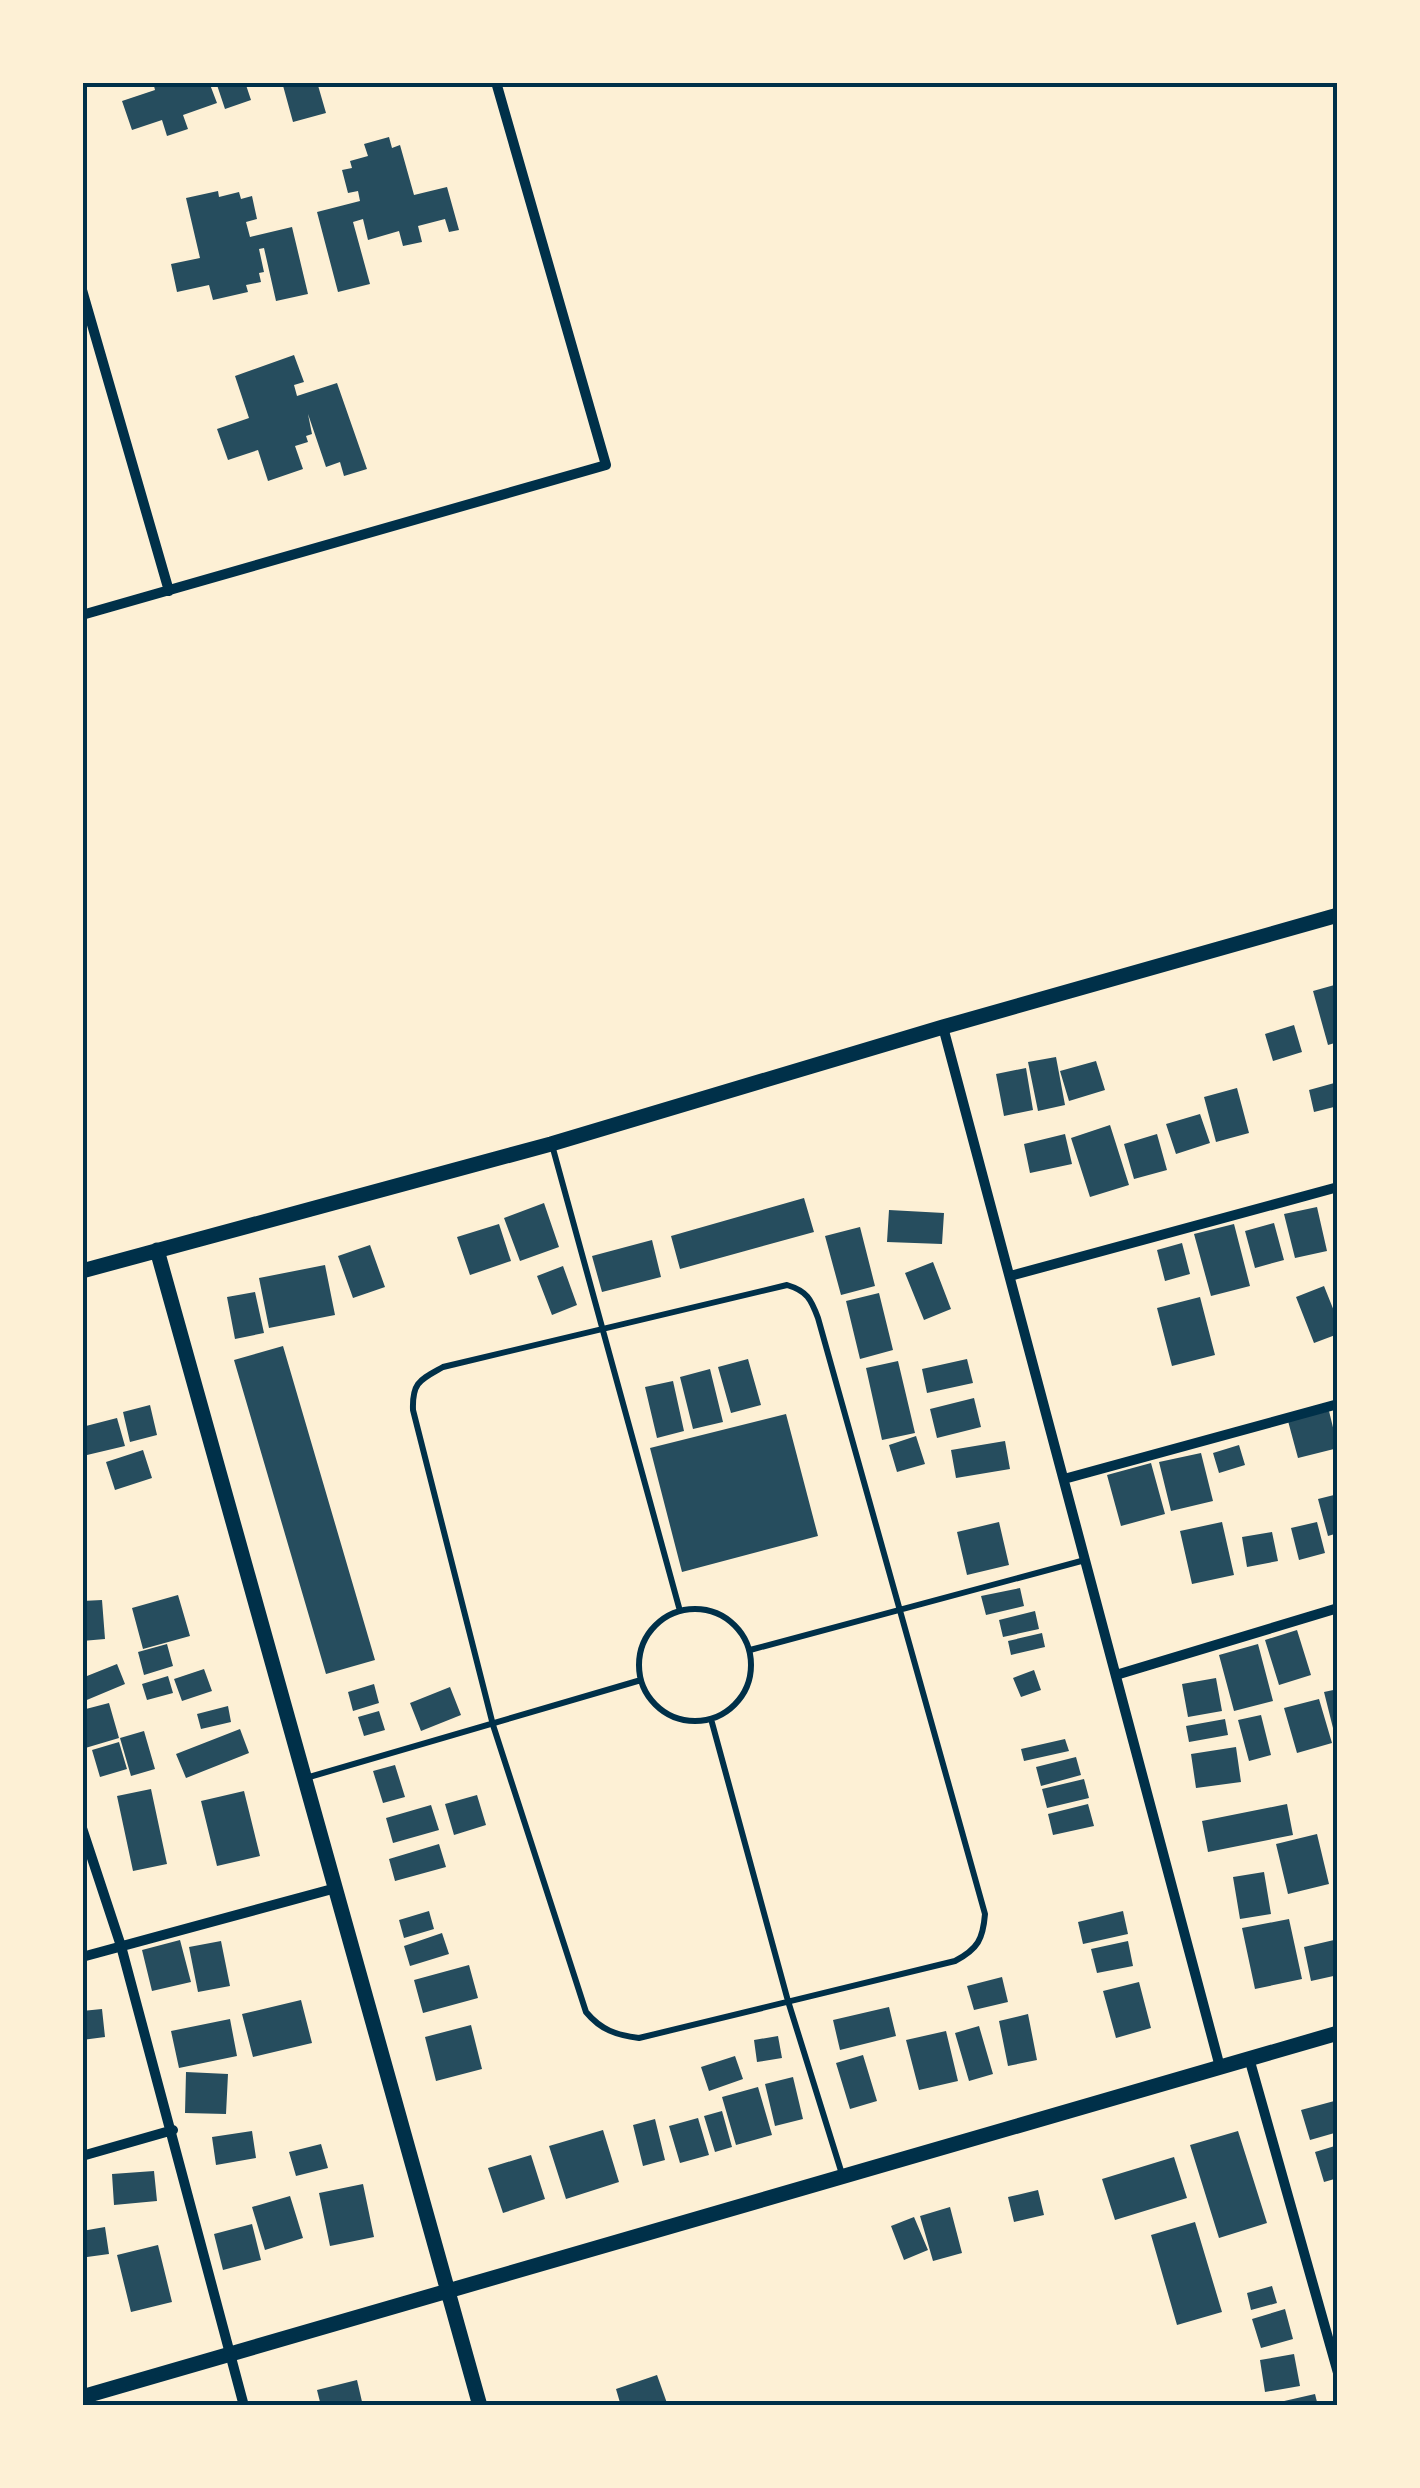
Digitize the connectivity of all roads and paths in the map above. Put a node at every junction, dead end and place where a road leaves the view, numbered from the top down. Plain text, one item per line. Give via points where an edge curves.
1 (496, 82) edge
2 (82, 290) edge
3 (170, 591) junction
4 (82, 615) edge
5 (1338, 915) edge
6 (943, 1027) junction
7 (551, 1144) junction
8 (1338, 1187) edge
9 (157, 1250) junction
10 (82, 1271) edge
11 (1010, 1276) junction
12 (604, 1328) junction
13 (1338, 1404) edge
14 (1064, 1478) junction
15 (1085, 1560) junction
16 (1338, 1608) edge
17 (680, 1611) junction
18 (900, 1611) junction
19 (750, 1650) junction
20 (1116, 1676) junction
21 (641, 1680) junction
22 (710, 1719) junction
23 (493, 1726) junction
24 (305, 1778) junction
25 (82, 1828) edge
26 (336, 1888) junction
27 (122, 1946) junction
28 (82, 1957) edge
29 (788, 2001) junction
30 (1338, 2033) edge
31 (1249, 2058) junction
32 (1220, 2066) junction
33 (173, 2130) junction
34 (82, 2156) edge
35 (842, 2175) junction
36 (448, 2289) junction
37 (231, 2354) junction
38 (1338, 2374) edge
39 (82, 2397) edge
40 (244, 2406) edge
41 (480, 2406) edge

1 - 3 street via 606,465
2 - 3 street
3 - 4 street
5 - 6 street
6 - 7 street
6 - 11 street
7 - 9 street
7 - 12 lane
8 - 11 street
9 - 10 street
9 - 24 street
11 - 14 street
12 - 17 lane
12 - 18 lane via 787,1285 802,1289 818,1318
12 - 23 lane via 443,1366 412,1391
13 - 14 street
14 - 15 street
15 - 18 lane
15 - 20 street
16 - 20 street
17 - 19 lane via 723,1617
17 - 21 lane via 646,1638
18 - 19 lane
18 - 29 lane via 986,1914 983,1938 955,1962
19 - 22 lane via 744,1693
20 - 32 street
21 - 22 lane via 668,1714
21 - 23 lane
22 - 29 lane
23 - 24 lane
23 - 29 lane via 586,2012 598,2026 640,2038
24 - 26 street
25 - 27 street
26 - 27 street
26 - 36 street
27 - 28 street
27 - 33 street
29 - 35 lane
30 - 31 street
31 - 32 street
31 - 38 street
32 - 35 street
33 - 34 street
33 - 37 street
35 - 36 street
36 - 37 street
36 - 41 street
37 - 39 street
37 - 40 street

